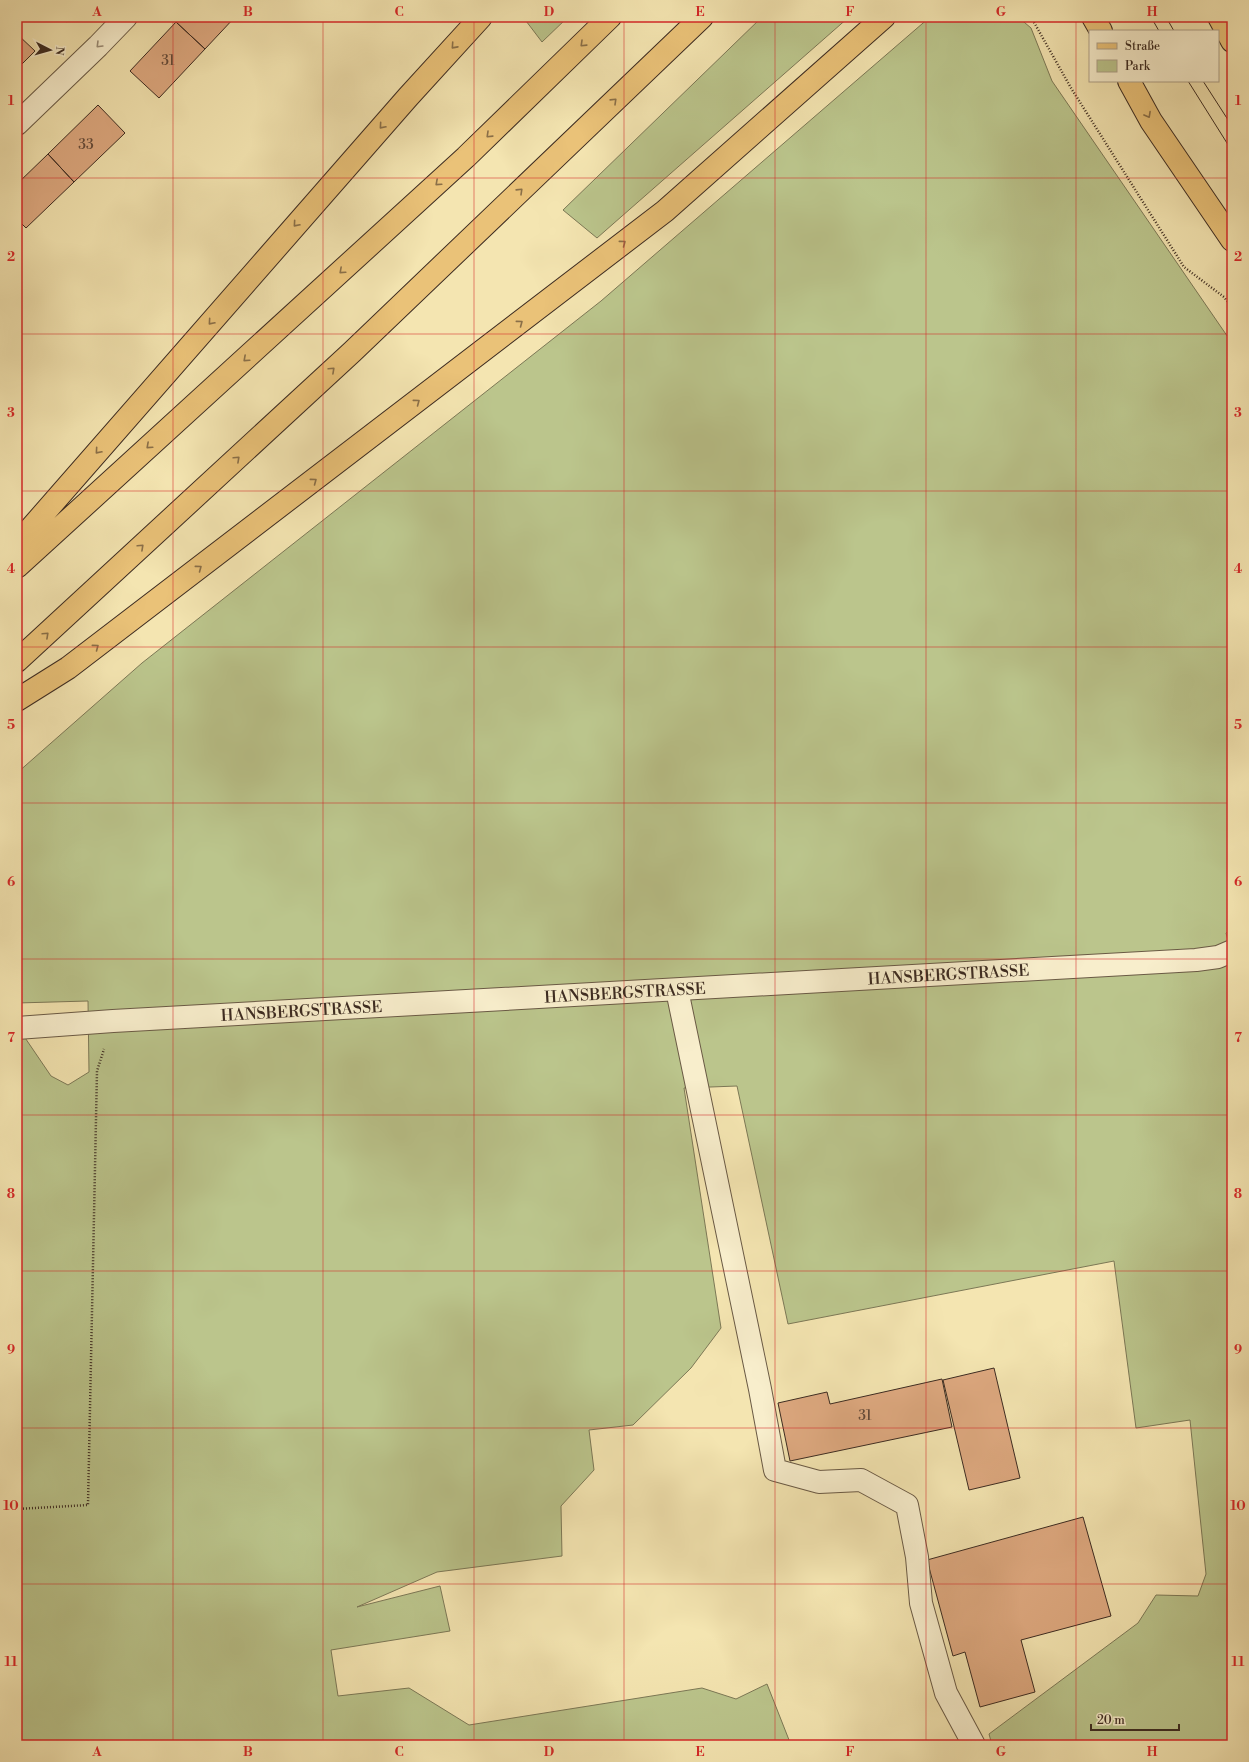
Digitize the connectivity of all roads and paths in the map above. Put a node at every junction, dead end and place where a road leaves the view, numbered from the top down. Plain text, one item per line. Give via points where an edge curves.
1 (126, 17) edge
2 (481, 17) edge
3 (610, 17) edge
4 (702, 17) edge
5 (884, 17) edge
6 (1031, 17) edge
7 (1093, 17) edge
8 (1218, 17) edge
9 (1100, 30) edge
10 (1232, 41) edge
11 (1130, 82) edge
12 (17, 124) edge
13 (1232, 240) edge
14 (1232, 307) edge
15 (17, 544) edge
16 (17, 567) edge
17 (17, 661) edge
18 (17, 700) edge
19 (1232, 952) edge
20 (677, 990) junction
21 (113, 1022) junction
22 (17, 1028) edge
23 (17, 1509) edge
24 (974, 1745) edge

1 -> 12 street
2 -> 15 main road
3 -> 16 main road via 466,157
17 -> 4 main road via 352,352
18 -> 5 main road via 68,668 665,211
6 - 14 path via 1075,94 1184,267 1224,297
7 - 9 main road
8 - 10 main road
11 -> 13 main road via 1151,121
19 - 20 street, HANSBERGSTRASSE via 1196,960
20 - 21 street, HANSBERGSTRASSE
20 - 24 street via 775,1470 819,1482 861,1480 907,1505 917,1557 920,1603 946,1693
21 - 22 street, HANSBERGSTRASSE
21 - 23 path via 97,1071 88,1505

